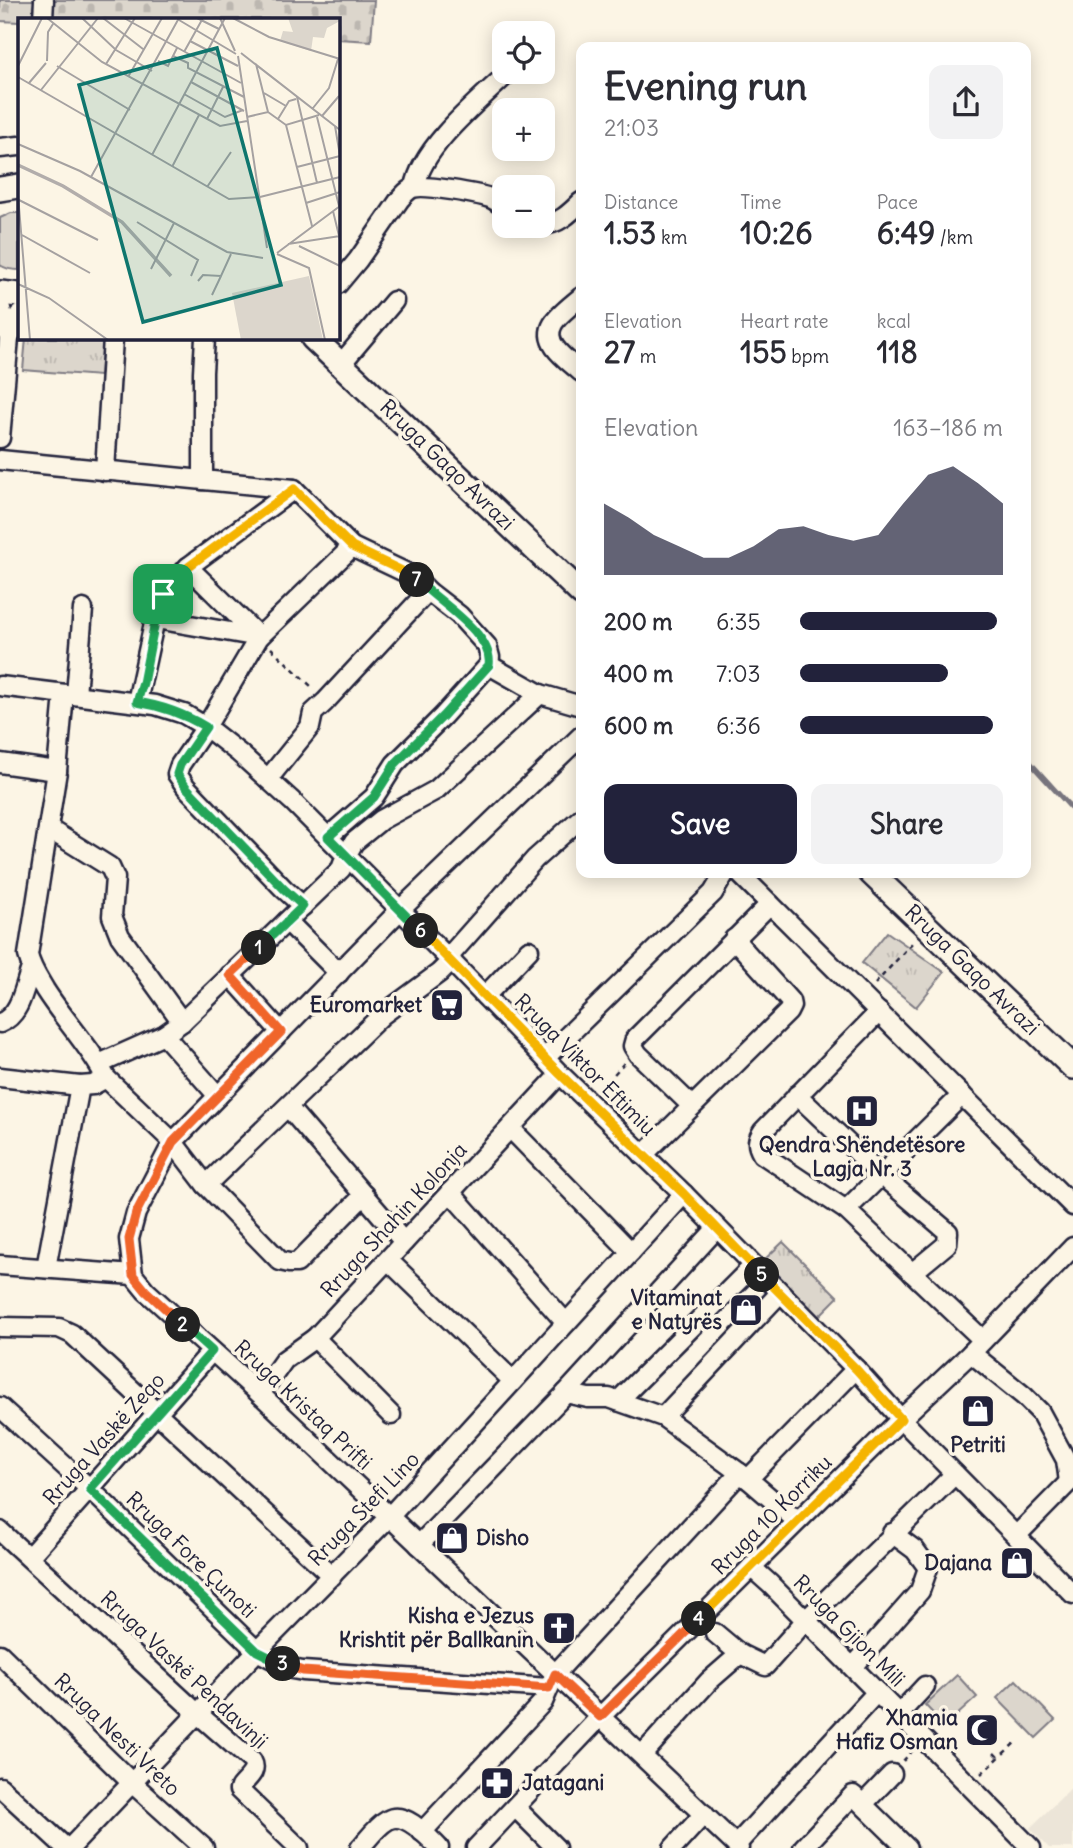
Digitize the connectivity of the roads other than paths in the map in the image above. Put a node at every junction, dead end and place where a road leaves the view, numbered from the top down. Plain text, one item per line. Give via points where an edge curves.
1 (44, 0) edge
2 (43, 18) edge
3 (497, 84) edge
4 (18, 146) edge
5 (0, 148) edge
6 (18, 186) edge
7 (415, 187) junction
8 (0, 189) edge
9 (492, 199) edge
10 (576, 206) edge
11 (555, 222) edge
12 (340, 282) edge
13 (0, 293) edge
14 (18, 295) edge
15 (394, 301) dead end
16 (576, 302) edge
17 (0, 304) edge
18 (18, 318) edge
19 (9, 338) junction
20 (113, 340) edge
21 (205, 340) edge
22 (315, 340) edge
23 (341, 364) junction
24 (576, 367) edge
25 (0, 438) edge
26 (0, 460) edge
27 (105, 471) junction
28 (203, 480) junction
29 (294, 489) junction
30 (352, 547) junction
31 (188, 567) junction
32 (576, 588) edge
33 (428, 591) junction
34 (83, 609) dead end
35 (156, 619) junction
36 (259, 637) junction
37 (489, 665) junction
38 (0, 686) edge
39 (70, 694) junction
40 (540, 694) junction
41 (137, 702) junction
42 (576, 705) edge
43 (206, 727) junction
44 (576, 741) edge
45 (0, 763) edge
46 (57, 771) junction
47 (268, 779) junction
48 (576, 822) edge
49 (49, 829) junction
50 (328, 837) junction
51 (346, 856) junction
52 (721, 878) edge
53 (744, 878) edge
54 (876, 878) edge
55 (770, 904) junction
56 (303, 906) junction
57 (400, 910) junction
58 (287, 921) junction
59 (734, 939) junction
60 (529, 950) dead end
61 (451, 961) junction
62 (31, 968) junction
63 (338, 973) junction
64 (230, 975) junction
65 (485, 996) junction
66 (879, 1012) junction
67 (182, 1022) junction
68 (0, 1023) edge
69 (281, 1032) junction
70 (164, 1035) junction
71 (545, 1058) junction
72 (1073, 1067) edge
73 (103, 1071) junction
74 (560, 1074) junction
75 (0, 1077) edge
76 (80, 1086) junction
77 (962, 1095) junction
78 (218, 1096) junction
79 (797, 1096) junction
80 (692, 1106) junction
81 (288, 1107) junction
82 (510, 1128) junction
83 (173, 1142) junction
84 (643, 1155) junction
85 (881, 1175) junction
86 (206, 1185) junction
87 (450, 1192) junction
88 (684, 1194) junction
89 (364, 1195) junction
90 (1073, 1206) edge
91 (846, 1210) junction
92 (717, 1228) junction
93 (404, 1242) junction
94 (1073, 1247) edge
95 (631, 1252) junction
96 (388, 1260) junction
97 (0, 1265) edge
98 (753, 1266) junction
99 (46, 1269) junction
100 (912, 1273) junction
101 (133, 1275) junction
102 (780, 1293) junction
103 (566, 1323) junction
104 (0, 1327) edge
105 (315, 1338) junction
106 (977, 1346) junction
107 (212, 1351) junction
108 (856, 1369) junction
109 (513, 1381) junction
110 (566, 1393) junction
111 (260, 1394) junction
112 (618, 1401) junction
113 (0, 1407) edge
114 (158, 1413) junction
115 (391, 1415) dead end
116 (663, 1417) junction
117 (901, 1419) junction
118 (955, 1474) junction
119 (744, 1476) junction
120 (1071, 1480) edge
121 (90, 1489) junction
122 (389, 1517) junction
123 (800, 1519) junction
124 (0, 1531) edge
125 (892, 1533) junction
126 (1016, 1536) junction
127 (419, 1545) junction
128 (29, 1557) junction
129 (751, 1567) junction
130 (332, 1576) junction
131 (1072, 1592) edge
132 (806, 1620) junction
133 (715, 1633) dead end
134 (257, 1651) junction
135 (0, 1654) edge
136 (740, 1654) junction
137 (853, 1667) junction
138 (552, 1681) junction
139 (925, 1686) dead end
140 (877, 1692) junction
141 (198, 1714) junction
142 (899, 1714) junction
143 (600, 1717) junction
144 (642, 1755) junction
145 (892, 1774) dead end
146 (131, 1782) junction
147 (0, 1787) edge
148 (863, 1804) junction
149 (515, 1807) junction
150 (704, 1814) junction
151 (422, 1832) junction
152 (738, 1847) edge
153 (68, 1848) edge
154 (204, 1848) edge
155 (299, 1848) edge
156 (360, 1848) edge
157 (439, 1848) edge
158 (476, 1848) edge
159 (556, 1848) edge
160 (673, 1848) edge
161 (803, 1848) edge
162 (908, 1848) edge
163 (1031, 1848) edge

1 - 2 street
3 - 7 street via 426,159
4 - 5 street
6 - 8 main road
7 - 9 street
7 - 12 street via 400,199
10 - 11 street
13 - 14 main road
15 - 23 street
16 - 24 street via 553,324 550,335 554,347
17 - 19 street
18 - 19 street
19 - 25 street
20 - 27 street
21 - 28 street
22 - 23 main road, Rruga Gaqo Avrazi
23 - 32 main road, Rruga Gaqo Avrazi
26 - 27 street
27 - 28 street
28 - 29 street
29 - 30 street
29 - 31 street
30 - 33 street via 415,577
30 - 36 street
31 - 35 street via 163,594
31 - 36 street
33 - 37 street via 459,615 487,646
33 - 47 street via 313,713 310,727
34 - 39 street
35 - 36 street
35 - 41 street
36 - 43 street
37 - 40 street
37 - 50 street via 395,764 374,797
38 - 39 street, Rruga Viktor Eftimiu
39 - 41 street, Rruga Viktor Eftimiu
39 - 46 street
40 - 42 street
40 - 51 street via 436,790 381,820 354,842
41 - 43 street, Rruga Viktor Eftimiu via 184,714
43 - 47 street, Rruga Viktor Eftimiu
43 - 56 street via 177,774
44 - 57 street
45 - 46 street
46 - 49 street
47 - 50 street, Rruga Viktor Eftimiu
48 - 61 street via 535,859 452,953
49 - 62 street via 28,955
49 - 67 street via 110,867 115,878 112,916 120,936
50 - 51 street, Rruga Viktor Eftimiu
51 - 56 street via 341,869
51 - 57 street, Rruga Viktor Eftimiu
52 - 71 street via 713,893
53 - 55 street
54 - 72 main road, Rruga Gaqo Avrazi
55 - 59 street
55 - 66 street
56 - 58 street
57 - 61 street, Rruga Viktor Eftimiu
57 - 63 street
58 - 63 street
58 - 64 street
59 - 80 street via 791,1006
59 - 80 street via 633,1046
60 - 65 street
61 - 65 street, Rruga Viktor Eftimiu
61 - 81 street via 382,1015
62 - 68 street via 16,1012
62 - 73 street
63 - 69 street
64 - 67 street
64 - 69 street
65 - 71 street, Rruga Viktor Eftimiu
66 - 77 street
66 - 79 street
67 - 70 street
69 - 78 street
70 - 73 street
70 - 78 street
71 - 74 street, Rruga Viktor Eftimiu
73 - 76 street via 93,1084
73 - 83 street
74 - 82 street, Rruga Shahin Kolonja
74 - 84 street, Rruga Viktor Eftimiu
75 - 76 street
76 - 99 street
77 - 85 street
77 - 90 street
78 - 83 street
79 - 85 street
79 - 91 street via 763,1131 758,1146 762,1154
80 - 84 street
81 - 86 street
81 - 89 street
82 - 87 street, Rruga Shahin Kolonja
82 - 95 street
83 - 86 street
83 - 101 street via 136,1213 129,1239
84 - 88 street, Rruga Viktor Eftimiu
85 - 91 street
85 - 100 street via 948,1232 947,1244
86 - 89 street via 280,1261 289,1263 297,1263
87 - 93 street, Rruga Shahin Kolonja
87 - 103 street
88 - 92 street, Rruga Viktor Eftimiu
88 - 95 street, Rruga Stefi Lino
89 - 93 street
91 - 100 street
92 - 98 street, Rruga Viktor Eftimiu
92 - 110 street
93 - 96 street, Rruga Shahin Kolonja
94 - 106 street, Rruga 10 Korriku
95 - 103 street, Rruga Stefi Lino
96 - 105 street, Rruga Shahin Kolonja
96 - 109 street
97 - 99 street
98 - 102 street, Rruga Viktor Eftimiu
98 - 112 street
99 - 101 street
100 - 106 street
101 - 107 street, Rruga Kristaq Prifti
102 - 108 street, Rruga Viktor Eftimiu
102 - 116 street
103 - 109 street, Rruga Stefi Lino
104 - 114 street via 59,1328 72,1334
105 - 111 street, Rruga Shahin Kolonja via 284,1360
105 - 115 street
106 - 117 street, Rruga 10 Korriku
106 - 120 street via 1040,1412 1066,1460
107 - 111 street, Rruga Kristaq Prifti
107 - 114 street, Rruga Vaskë Zeqo
108 - 117 street, Rruga Viktor Eftimiu
108 - 119 street
109 - 122 street, Rruga Stefi Lino
110 - 112 street
110 - 127 street
111 - 122 street, Rruga Kristaq Prifti
112 - 116 street
113 - 121 street, Rruga Fore Çunoti
114 - 121 street, Rruga Vaskë Zeqo
114 - 130 street
116 - 119 street
117 - 118 street, Rruga Viktor Eftimiu
117 - 123 street, Rruga 10 Korriku
118 - 125 street
118 - 126 street, Rruga Viktor Eftimiu
119 - 123 street
119 - 138 street
120 - 126 street
121 - 128 street, Rruga Vaskë Zeqo
121 - 134 street, Rruga Fore Çunoti
122 - 127 street, Rruga Kristaq Prifti
122 - 130 street, Rruga Stefi Lino
123 - 129 street, Rruga 10 Korriku
124 - 128 street, Rruga Vaskë Pendavinji
125 - 132 street
125 - 137 street via 915,1550 928,1568 920,1591
126 - 131 street, Rruga Viktor Eftimiu
127 - 138 street, Rruga Kristaq Prifti
128 - 141 street, Rruga Vaskë Pendavinji
129 - 132 street, Rruga Gjion Mili
129 - 143 street, Rruga 10 Korriku
130 - 134 street, Rruga Stefi Lino
132 - 136 street via 765,1666
132 - 137 street, Rruga Gjion Mili
133 - 136 street
134 - 138 street, Rruga Fore Çunoti via 303,1671
134 - 141 street, Rruga Stefi Lino
135 - 146 street, Rruga Nesti Vreto
136 - 144 street
137 - 140 street, Rruga Gjion Mili
138 - 143 street, Rruga Kristaq Prifti
138 - 151 street via 543,1702
139 - 142 street
140 - 142 street, Rruga Gjion Mili
140 - 152 street
141 - 146 street, Rruga Stefi Lino
141 - 155 street, Rruga Vaskë Pendavinji via 252,1761 255,1770 239,1790
142 - 163 street, Rruga Gjion Mili
143 - 144 street, Rruga Kristaq Prifti
143 - 149 street, Rruga 10 Korriku
144 - 150 street, Rruga Kristaq Prifti
145 - 148 street
146 - 153 street, Rruga Stefi Lino
146 - 154 street, Rruga Nesti Vreto
147 - 153 street
148 - 161 street via 853,1795
148 - 162 street
149 - 158 street, Rruga 10 Korriku
149 - 159 street
150 - 152 street, Rruga Kristaq Prifti
150 - 160 street
151 - 156 street via 404,1818 394,1817
151 - 157 street

